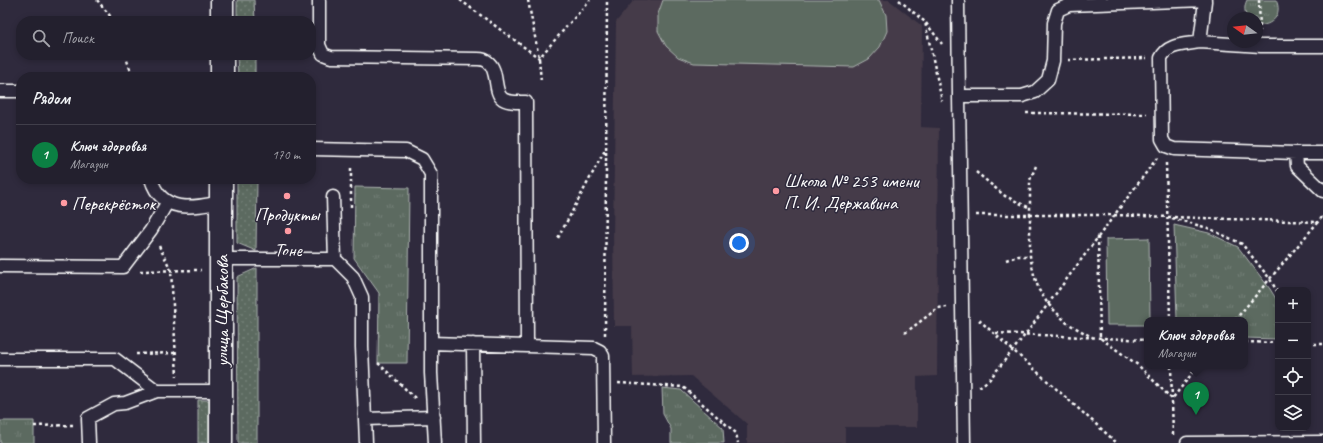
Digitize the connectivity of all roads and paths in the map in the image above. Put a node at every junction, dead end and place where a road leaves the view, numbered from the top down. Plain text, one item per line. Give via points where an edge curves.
1 (97, 0) edge
2 (222, 0) edge
3 (319, 0) edge
4 (460, 0) edge
5 (528, 0) edge
6 (590, 0) edge
7 (607, 0) edge
8 (899, 0) edge
9 (958, 0) edge
10 (1205, 0) edge
11 (1259, 0) edge
12 (1260, 12) edge
13 (110, 16) edge
14 (222, 16) edge
15 (1200, 42) junction
16 (1227, 44) edge
17 (1263, 46) edge
18 (1323, 46) edge
19 (539, 58) junction
20 (127, 60) edge
21 (222, 60) edge
22 (131, 72) edge
23 (222, 72) edge
24 (541, 81) dead end
25 (0, 91) edge
26 (16, 91) edge
27 (959, 96) junction
28 (942, 104) dead end
29 (1020, 113) dead end
30 (1161, 114) junction
31 (1166, 146) junction
32 (316, 149) edge
33 (606, 149) junction
34 (1296, 153) junction
35 (1323, 153) edge
36 (1036, 166) dead end
37 (973, 169) dead end
38 (154, 184) edge
39 (221, 184) edge
40 (1323, 191) edge
41 (333, 197) dead end
42 (221, 202) junction
43 (167, 203) junction
44 (1030, 208) junction
45 (960, 215) junction
46 (1030, 215) junction
47 (1113, 215) junction
48 (1323, 216) edge
49 (1168, 217) junction
50 (1318, 222) junction
51 (151, 230) junction
52 (1098, 236) junction
53 (558, 238) dead end
54 (1030, 256) junction
55 (335, 259) junction
56 (1006, 260) dead end
57 (214, 264) junction
58 (0, 266) edge
59 (123, 267) junction
60 (171, 270) junction
61 (1270, 279) junction
62 (1275, 288) edge
63 (1048, 304) junction
64 (962, 305) junction
65 (1170, 317) edge
66 (1238, 317) edge
67 (905, 333) dead end
68 (995, 333) junction
69 (1025, 335) junction
70 (1092, 337) junction
71 (1100, 338) junction
72 (1144, 340) edge
73 (1248, 342) edge
74 (431, 343) junction
75 (1275, 343) edge
76 (1311, 343) edge
77 (473, 344) junction
78 (1323, 344) edge
79 (527, 346) junction
80 (362, 347) junction
81 (1013, 349) junction
82 (600, 351) junction
83 (175, 353) junction
84 (0, 359) edge
85 (115, 359) junction
86 (1171, 369) edge
87 (1196, 369) edge
88 (604, 382) junction
89 (157, 391) junction
90 (178, 391) junction
91 (220, 391) junction
92 (963, 398) junction
93 (1172, 399) junction
94 (434, 417) junction
95 (365, 419) junction
96 (88, 425) junction
97 (34, 426) dead end
98 (1173, 436) dead end
99 (1323, 442) edge
100 (89, 443) edge
101 (221, 443) edge
102 (366, 443) edge
103 (435, 443) edge
104 (474, 443) edge
105 (604, 443) edge
106 (738, 443) edge
107 (964, 443) edge
108 (1117, 443) edge
109 (1187, 443) edge

1 - 13 path
2 - 14 street
3 - 79 lane via 319,45 323,54 331,57 488,61 493,69 501,98 506,101 526,102
4 - 19 path
5 - 19 path
6 - 19 path
7 - 33 path
8 - 28 path via 925,22
9 - 27 lane
10 - 15 lane
10 - 27 lane via 1069,5 1058,10 1054,23 1053,60 1048,80 1035,92 1022,96
11 - 12 path
15 - 16 lane
15 - 30 lane via 1171,47 1164,51 1161,58
17 - 18 lane
19 - 24 path
20 - 22 path
21 - 23 street
25 - 26 lane
27 - 45 lane
29 - 30 path
30 - 31 lane via 1162,139
31 - 34 lane via 1174,149
31 - 47 path
31 - 49 path
32 - 74 lane via 406,151 422,158 431,174
33 - 53 path
33 - 82 path via 605,335
34 - 35 lane
34 - 40 lane via 1297,166
36 - 44 path via 1030,180
37 - 44 path via 1005,196
38 - 43 lane
39 - 42 street, улица Щербакова
41 - 55 lane
42 - 43 lane via 186,207
42 - 57 street, улица Щербакова
43 - 51 lane
44 - 46 path
45 - 46 path
45 - 64 lane
46 - 47 path
46 - 54 path
47 - 49 path
47 - 52 path
48 - 50 path
49 - 50 path
49 - 61 path via 1208,228 1242,244
49 - 65 path
50 - 61 path
51 - 59 lane
51 - 60 path
52 - 63 path
52 - 71 path
54 - 56 path
54 - 63 path via 1037,286
55 - 57 lane
55 - 80 lane via 353,278 362,297
57 - 60 path
57 - 91 street, улица Щербакова
58 - 59 lane
59 - 60 path via 130,271
60 - 83 path
61 - 62 path
61 - 66 path
63 - 69 path
63 - 70 path via 1067,323
64 - 67 path via 938,308
64 - 68 path
64 - 92 lane
68 - 69 path
68 - 81 path
69 - 70 path
69 - 81 path
70 - 71 path
71 - 72 path
71 - 93 path via 1138,365
73 - 75 path
74 - 77 lane
74 - 94 lane
76 - 78 path
77 - 79 lane
77 - 104 lane
79 - 82 lane via 594,348
80 - 94 path
80 - 95 lane
81 - 92 path via 989,380
81 - 108 path
82 - 88 lane via 603,356
83 - 85 path via 122,354
83 - 90 path
84 - 85 lane
85 - 89 lane
86 - 93 path
87 - 93 path
88 - 105 lane
88 - 106 path via 683,387 736,433
89 - 90 lane
89 - 96 lane via 125,403 114,404 88,418
90 - 91 lane
91 - 101 street, улица Щербакова
92 - 107 lane
93 - 98 path
94 - 95 lane
94 - 103 lane
95 - 102 lane
96 - 97 path
96 - 100 lane
99 - 109 lane

